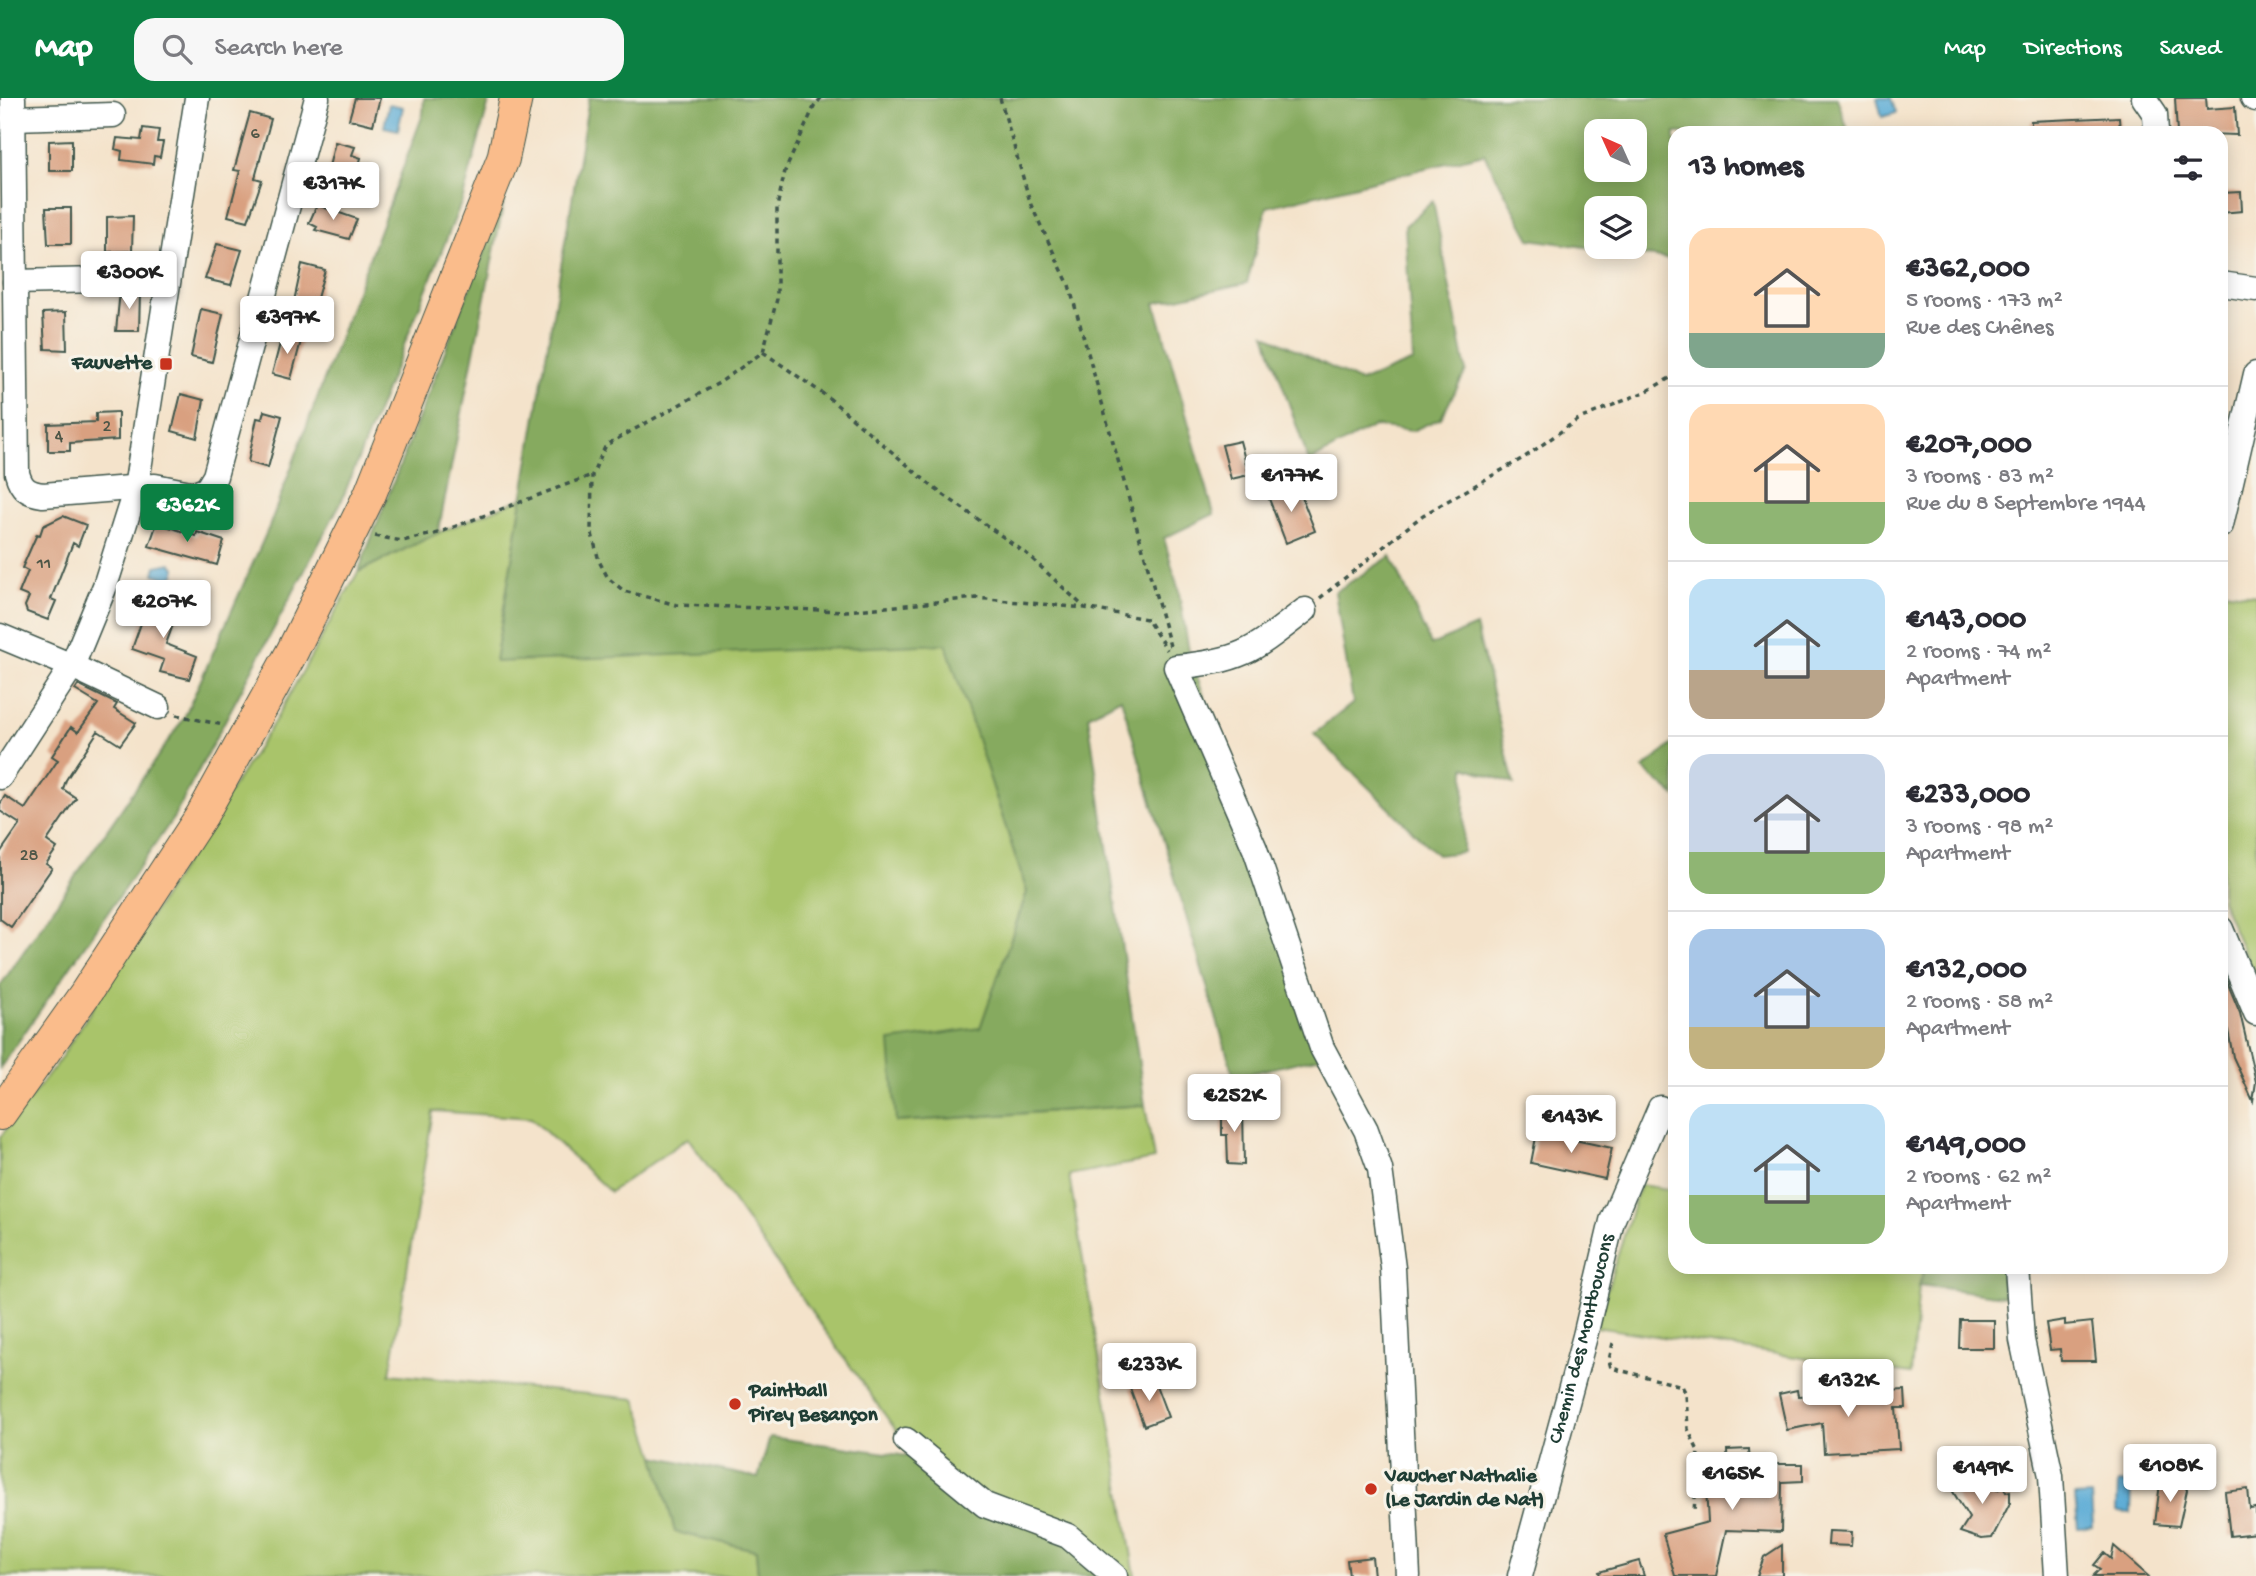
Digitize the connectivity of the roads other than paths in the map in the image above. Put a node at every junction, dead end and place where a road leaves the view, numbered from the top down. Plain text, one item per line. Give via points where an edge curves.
1 (197, 98) edge
2 (317, 98) edge
3 (516, 98) edge
4 (2144, 98) edge
5 (13, 108) edge
6 (113, 115) dead end
7 (2156, 126) edge
8 (100, 280) dead end
9 (15, 282) junction
10 (2228, 285) edge
11 (2256, 289) edge
12 (2256, 374) edge
13 (136, 488) junction
14 (2228, 495) edge
15 (1305, 610) road end
16 (0, 636) edge
17 (72, 666) junction
18 (158, 707) road end
19 (0, 777) edge
20 (2228, 946) edge
21 (2256, 1013) edge
22 (1660, 1108) dead end
23 (0, 1114) edge
24 (2017, 1274) edge
25 (906, 1440) dead end
26 (1115, 1576) edge
27 (1409, 1576) edge
28 (1520, 1576) edge
29 (2057, 1576) edge

1 - 13 street
2 - 13 street via 215,476 207,489 195,494 155,486
3 - 23 main road via 503,159 352,531 188,837
4 - 7 street via 2155,114
5 - 6 street
5 - 9 street
8 - 9 street
9 - 13 street via 20,485 43,495
10 - 11 street
12 - 14 street
13 - 17 street via 105,586
15 - 27 street via 1254,650 1224,662 1177,667 1255,849 1322,1048 1366,1130 1380,1169 1393,1268
16 - 17 street
17 - 18 street
17 - 19 street
20 - 21 street
22 - 28 street, Chemin des Montboucons via 1612,1221
24 - 29 street via 2022,1340 2051,1476
25 - 26 street via 985,1505 1068,1536

